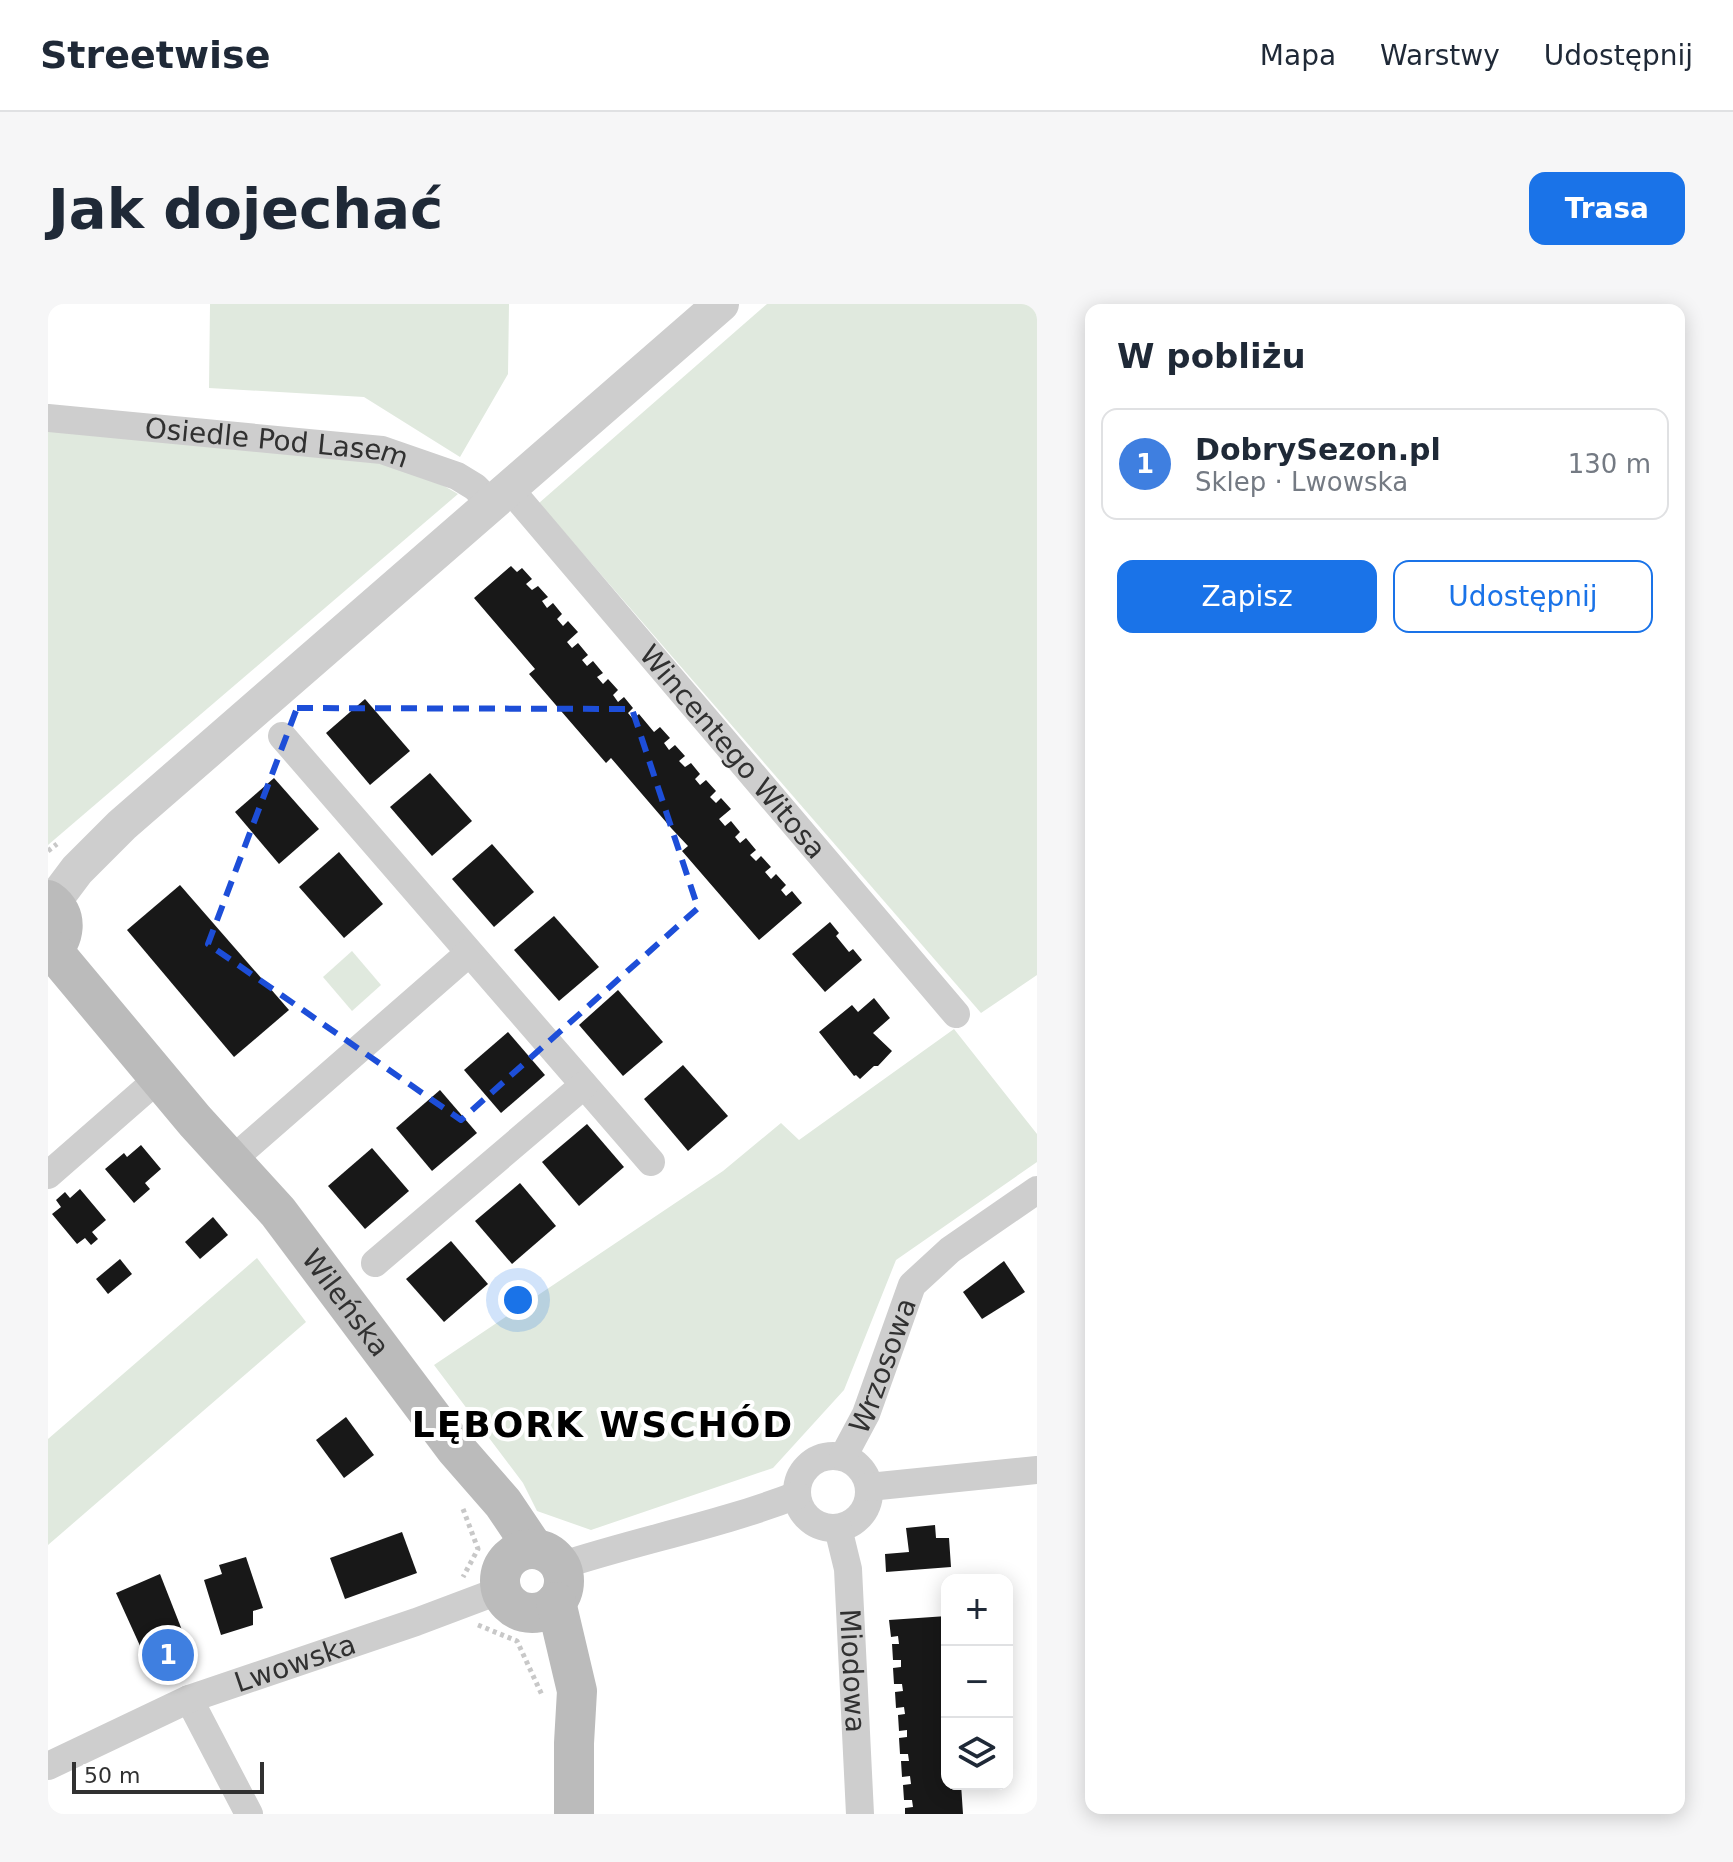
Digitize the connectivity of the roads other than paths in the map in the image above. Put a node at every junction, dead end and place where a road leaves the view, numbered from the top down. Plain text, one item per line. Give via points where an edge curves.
1 (721, 304) edge
2 (48, 418) edge
3 (500, 495) junction
4 (282, 736) dead end
5 (50, 901) edge
6 (50, 953) edge
7 (469, 953) junction
8 (956, 1014) dead end
9 (159, 1078) junction
10 (584, 1085) junction
11 (232, 1160) junction
12 (651, 1162) dead end
13 (48, 1175) edge
14 (1037, 1190) edge
15 (375, 1263) dead end
16 (843, 1457) junction
17 (1037, 1470) edge
18 (869, 1487) junction
19 (797, 1495) junction
20 (838, 1528) junction
21 (521, 1584) junction
22 (189, 1699) junction
23 (48, 1766) edge
24 (249, 1814) edge
25 (574, 1814) edge
26 (860, 1814) edge

1 - 3 street
2 - 3 street, Osiedle Pod Lasem via 382,450
3 - 5 street via 122,825
3 - 8 street, Wincentego Witosa
4 - 7 street
5 - 6 main road via 63,924
6 - 9 main road, Wileńska
7 - 10 street
7 - 11 street
9 - 11 main road, Wileńska
9 - 13 street
10 - 12 street
10 - 15 street, Wileńska
11 - 21 main road, Wileńska via 278,1212 455,1448 482,1514
14 - 16 street, Wrzosowa via 950,1250 912,1285 866,1414
16 - 18 street via 861,1468
16 - 19 street via 810,1464
17 - 18 street
18 - 20 street via 869,1499 858,1518
19 - 20 street via 806,1516
19 - 21 street via 750,1513 612,1548
20 - 26 street, Miodowa via 848,1569
21 - 22 street, Lwowska
21 - 25 main road, Wileńska via 577,1691
22 - 23 street, Lwowska
22 - 24 street

